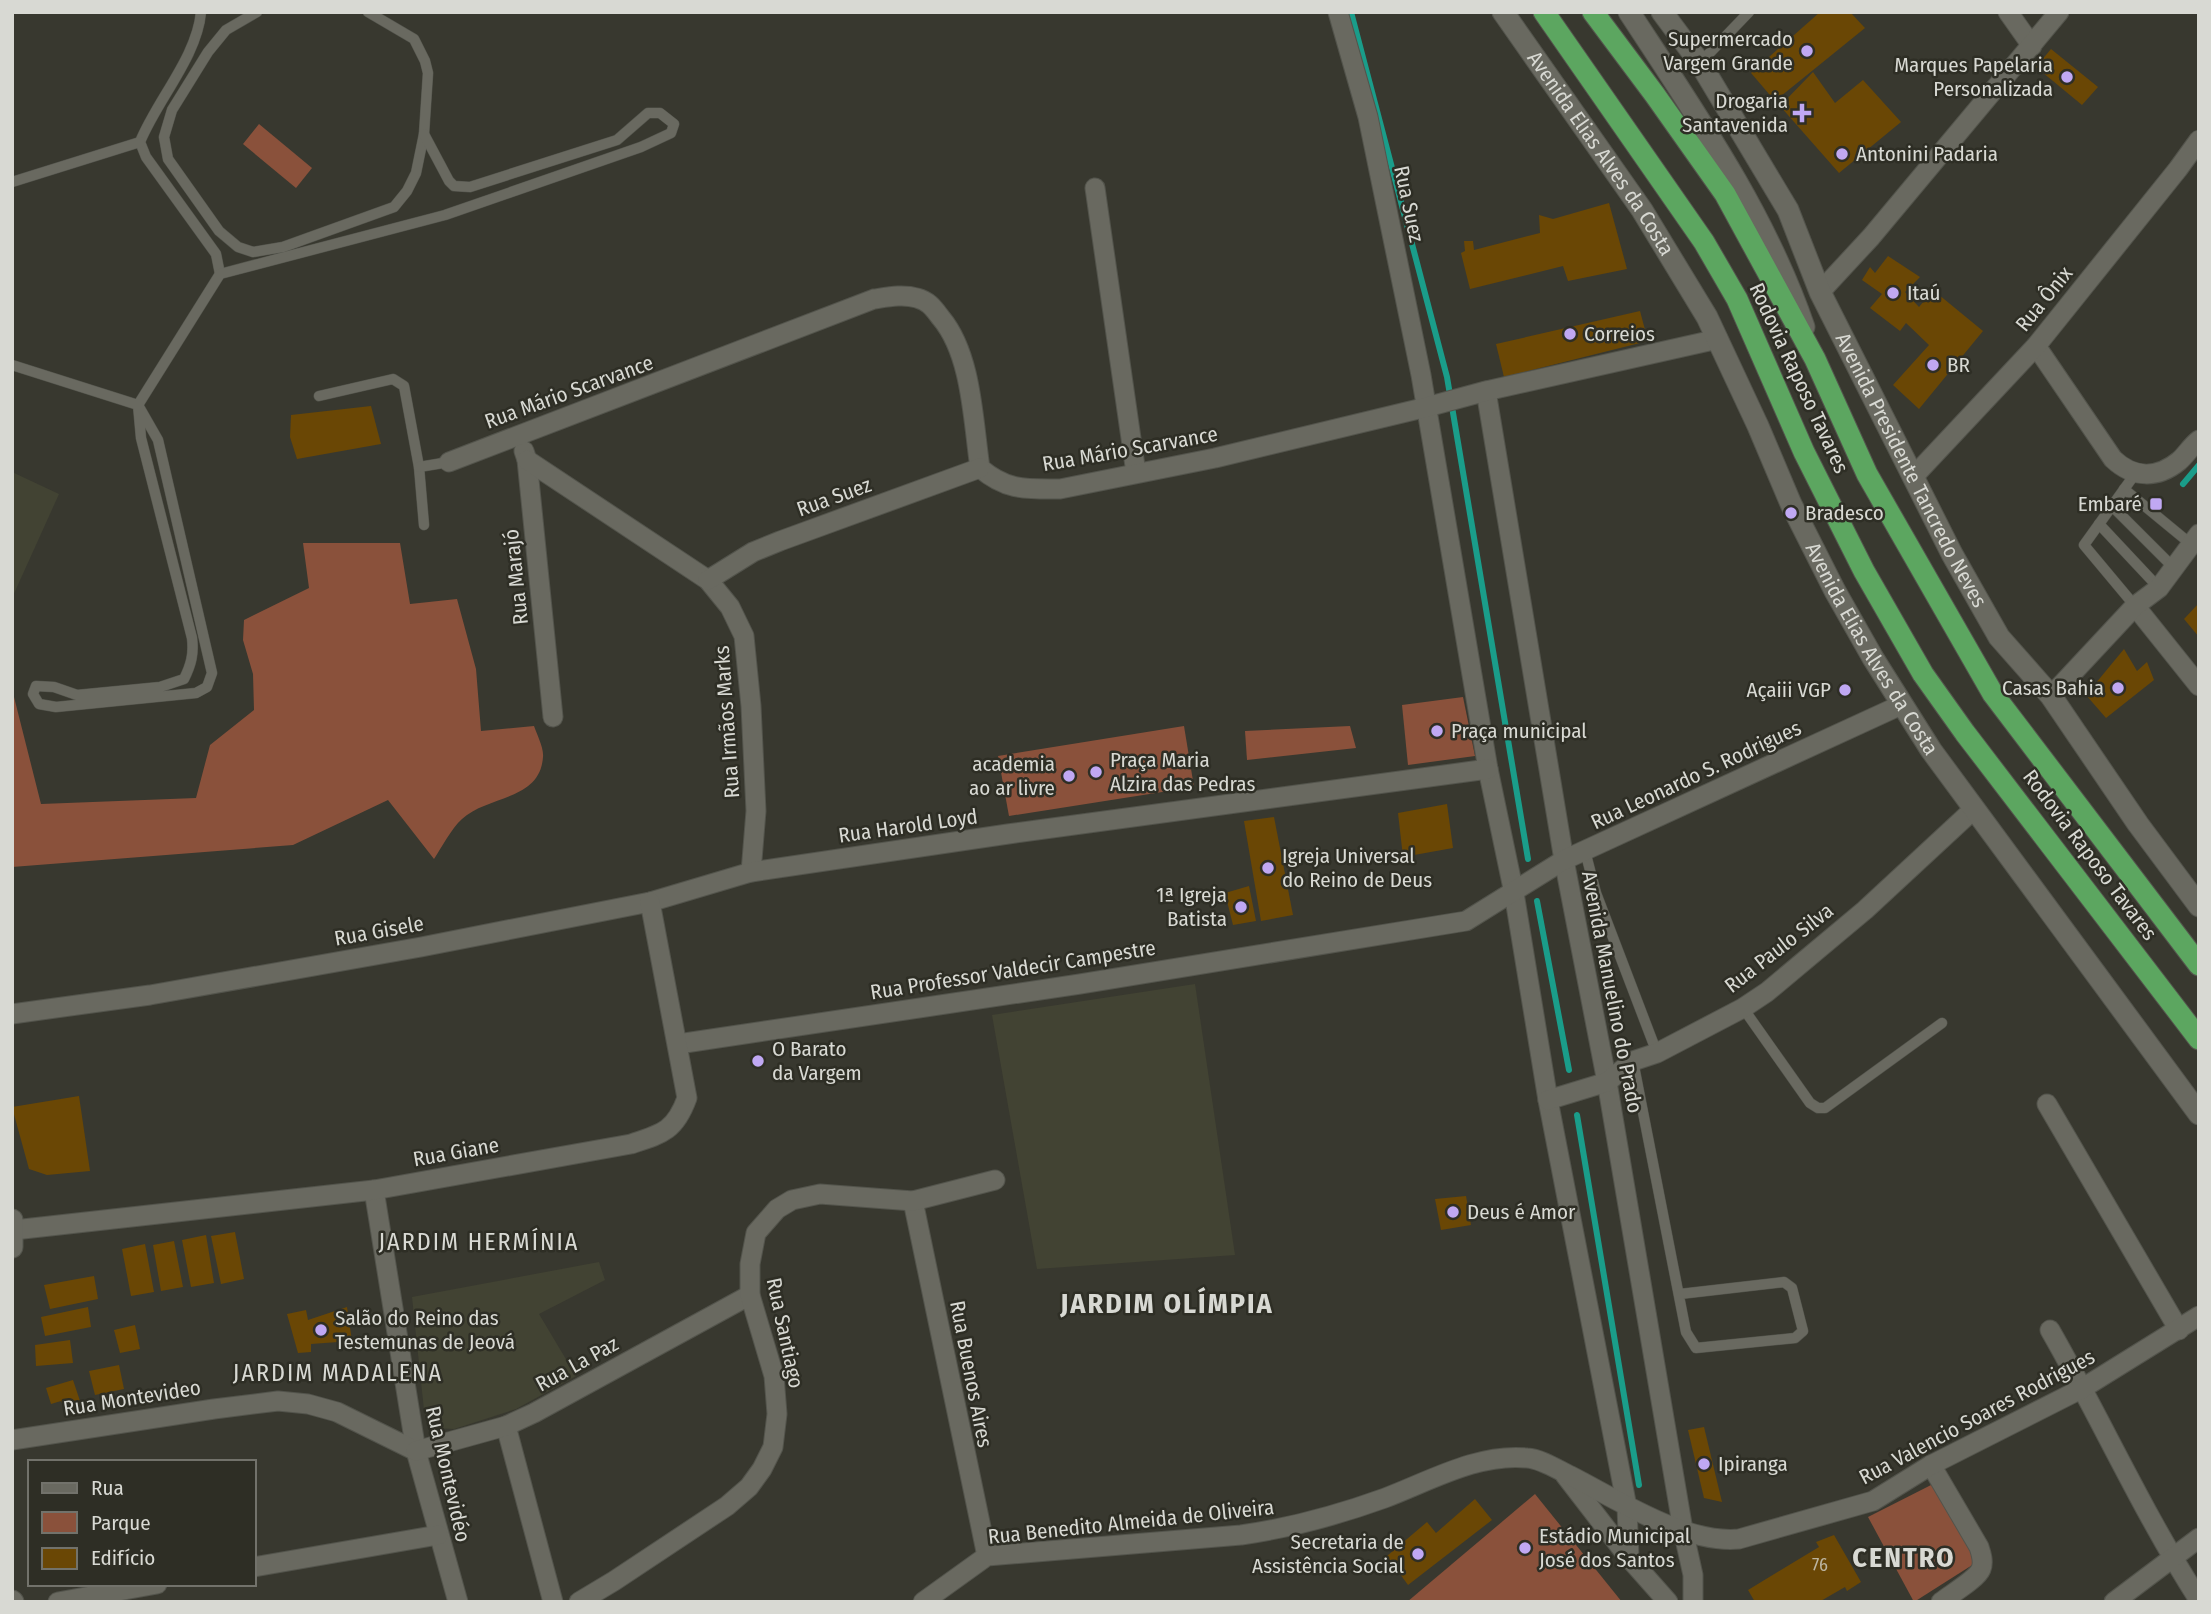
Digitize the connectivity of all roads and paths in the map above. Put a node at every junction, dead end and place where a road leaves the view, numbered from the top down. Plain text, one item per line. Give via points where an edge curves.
1 (201, 12) edge
2 (257, 12) edge
3 (368, 12) edge
4 (1338, 12) edge
5 (1503, 12) edge
6 (1544, 12) edge
7 (1594, 12) edge
8 (1629, 12) edge
9 (1662, 12) edge
10 (1749, 12) edge
11 (2008, 12) edge
12 (2059, 12) edge
13 (2032, 46) junction
14 (1700, 63) junction
15 (424, 134) junction
16 (2199, 140) edge
17 (140, 142) junction
18 (12, 182) edge
19 (1095, 188) dead end
20 (220, 274) junction
21 (1820, 292) junction
22 (1718, 339) junction
23 (2036, 346) junction
24 (1815, 359) junction
25 (12, 365) edge
26 (1486, 391) junction
27 (319, 396) dead end
28 (138, 405) junction
29 (1427, 407) junction
30 (518, 434) junction
31 (2199, 440) edge
32 (527, 460) junction
33 (449, 462) joint
34 (419, 467) junction
35 (980, 468) junction
36 (1136, 473) junction
37 (1914, 476) junction
38 (2130, 482) junction
39 (2112, 506) junction
40 (2099, 524) junction
41 (424, 525) dead end
42 (2195, 539) edge
43 (2175, 568) junction
44 (708, 580) junction
45 (2160, 588) junction
46 (2135, 606) junction
47 (2199, 686) edge
48 (2051, 696) junction
49 (1901, 705) junction
50 (553, 718) dead end
51 (1488, 769) junction
52 (1974, 809) junction
53 (1585, 851) junction
54 (1564, 860) junction
55 (751, 872) junction
56 (1514, 893) junction
57 (650, 902) junction
58 (2199, 906) edge
59 (2199, 965) edge
60 (1743, 1008) junction
61 (12, 1014) edge
62 (1942, 1023) dead end
63 (2199, 1039) edge
64 (678, 1044) junction
65 (1657, 1053) junction
66 (1633, 1061) junction
67 (1607, 1082) junction
68 (1548, 1100) junction
69 (2047, 1104) dead end
70 (2199, 1114) edge
71 (995, 1180) dead end
72 (374, 1190) junction
73 (913, 1201) junction
74 (13, 1232) edge
75 (1680, 1294) junction
76 (750, 1295) junction
77 (2199, 1316) edge
78 (2050, 1330) dead end
79 (2179, 1330) junction
80 (2083, 1388) junction
81 (506, 1426) junction
82 (12, 1440) edge
83 (415, 1451) junction
84 (1931, 1465) junction
85 (1562, 1472) junction
86 (1628, 1507) junction
87 (1683, 1530) junction
88 (438, 1535) junction
89 (2199, 1538) edge
90 (987, 1556) junction
91 (1629, 1558) junction
92 (2172, 1558) junction
93 (256, 1567) edge
94 (146, 1586) edge
95 (2199, 1600) edge
96 (58, 1602) edge
97 (458, 1602) edge
98 (552, 1602) edge
99 (579, 1602) edge
100 (923, 1602) edge
101 (1668, 1602) edge
102 (1693, 1602) edge
103 (1941, 1602) edge
104 (2114, 1602) edge

1 - 17 lane via 200,28
2 - 15 lane via 226,30 208,52 172,110 164,137 168,159 185,185 219,231 238,247 253,252 284,247 394,207 416,173
3 - 15 lane via 404,31 421,49 428,73
4 - 29 street, Rua Suez via 1368,117
5 - 22 main road, Avenida Elias Alves da Costa via 1642,210
6 - 63 highway, Rodovia Raposo Tavares via 1704,242 1737,299 1810,464 1923,674
7 - 24 highway, Rodovia Raposo Tavares via 1724,194
8 - 24 main road via 1756,217 1793,294
9 - 14 main road, Avenida Presidente Tancredo Neves
10 - 14 lane
11 - 13 street
12 - 13 street
13 - 21 street
14 - 21 main road, Avenida Presidente Tancredo Neves via 1788,211
15 - 20 lane via 449,181 470,187 617,140 648,113 660,113 674,124 671,134 641,147 445,215
16 - 23 street, Rua Ônix
17 - 18 lane
17 - 20 lane via 216,254
19 - 36 street
20 - 28 lane
21 - 37 main road, Avenida Presidente Tancredo Neves
22 - 26 street, Rua Mário Scarvance
22 - 49 main road, Avenida Elias Alves da Costa via 1798,517
23 - 37 street, Rua Ônix
23 - 38 street
24 - 59 highway, Rodovia Raposo Tavares via 1867,474 1993,694
25 - 28 lane
26 - 29 street, Rua Mário Scarvance
26 - 54 street, Avenida Manuelino do Prado
27 - 34 lane via 397,381 404,386
28 - 28 lane via 141,438 192,638 190,667 184,679 160,687 77,695 36,686 33,694 39,704 56,708 196,693 207,687 212,673 158,440
29 - 36 street, Rua Mário Scarvance
29 - 51 street
30 - 32 street, Rua Marajó
30 - 33 street, Rua Mário Scarvance
30 - 35 street, Rua Mário Scarvance via 874,299 900,296 919,298 934,307 960,348
31 - 38 street via 2179,462
32 - 44 street, Rua Irmãos Marks
32 - 50 street, Rua Marajó
33 - 34 lane
34 - 41 lane
35 - 36 street, Rua Mário Scarvance via 1012,488 1034,489 1060,489
35 - 44 street, Rua Suez via 753,552
37 - 48 main road, Avenida Presidente Tancredo Neves via 1998,637
38 - 39 lane
38 - 42 lane
39 - 40 lane
39 - 43 lane
40 - 45 lane
40 - 46 lane via 2084,545
42 - 43 street
43 - 45 street
44 - 55 street, Rua Irmãos Marks via 730,607 744,636 756,811
45 - 46 street
46 - 47 street
46 - 48 street
48 - 58 main road, Avenida Presidente Tancredo Neves
49 - 52 main road, Avenida Elias Alves da Costa
49 - 53 street, Rua Leonardo S. Rodrigues
51 - 55 street, Rua Harold Loyd
51 - 56 street
52 - 60 street, Rua Paulo Silva via 1865,910
52 - 70 main road, Avenida Elias Alves da Costa
53 - 54 street, Rua Leonardo S. Rodrigues
53 - 65 lane via 1596,893
54 - 56 street, Rua Leonardo S. Rodrigues
54 - 67 street, Avenida Manuelino do Prado
55 - 57 street, Rua Gisele
56 - 64 street, Rua Professor Valdecir Campestre via 1466,921
56 - 68 street
57 - 61 street, Rua Gisele via 190,989
57 - 64 street, Rua Giane
60 - 62 lane via 1818,1108 1825,1108
60 - 65 street, Rua Paulo Silva
64 - 72 street, Rua Giane via 687,1098 680,1117 667,1131 631,1144
65 - 66 street, Rua Paulo Silva
66 - 67 street, Rua Paulo Silva
66 - 75 lane
67 - 68 street, Rua Paulo Silva
67 - 87 street, Avenida Manuelino do Prado
68 - 86 street
69 - 79 street
71 - 73 street, Rua Santiago
72 - 74 street, Rua Giane
72 - 83 street, Rua Montevidéo
73 - 76 street, Rua Santiago via 820,1194 792,1200 764,1223 752,1245
73 - 90 street, Rua Buenos Aires
75 - 75 lane via 1784,1282 1792,1288 1803,1331 1796,1338 1696,1348 1686,1332
76 - 81 street, Rua La Paz
76 - 99 street, Rua Santiago via 774,1376 777,1414 773,1447 762,1469 727,1506
77 - 79 street, Rua Valencio Soares Rodrigues
78 - 80 street
79 - 80 street, Rua Valencio Soares Rodrigues
80 - 84 street, Rua Valencio Soares Rodrigues
80 - 92 street
81 - 83 street, Rua La Paz
81 - 98 street
82 - 83 street, Rua Montevideo via 278,1401 337,1412
83 - 88 street, Rua Montevidéo
84 - 87 street, Rua Valencio Soares Rodrigues via 1873,1501 1750,1536 1725,1540
84 - 103 street via 1982,1558 1976,1576
85 - 86 street, Rua Benedito Almeida de Oliveira
85 - 90 street, Rua Benedito Almeida de Oliveira via 1532,1458 1501,1458 1276,1530
85 - 91 street
86 - 87 street, Rua Valencio Soares Rodrigues
86 - 91 street
87 - 102 street, Avenida Manuelino do Prado via 1693,1575
88 - 93 street
88 - 97 street, Rua Montevidéo
89 - 92 street
90 - 100 street, Rua Benedito Almeida de Oliveira
91 - 101 street
92 - 95 street
92 - 104 street
94 - 96 street

